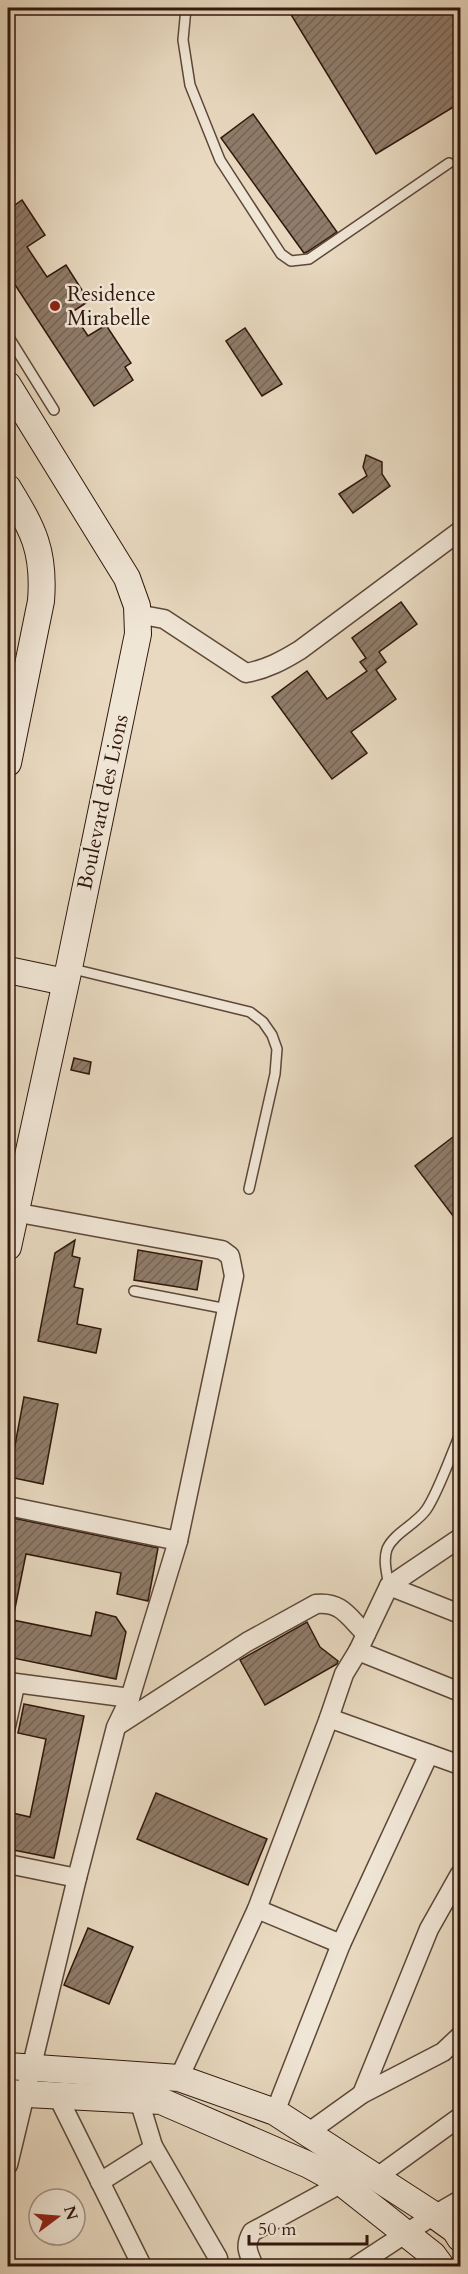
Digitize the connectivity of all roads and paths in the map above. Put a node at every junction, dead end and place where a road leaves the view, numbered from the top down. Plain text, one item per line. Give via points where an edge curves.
1 (186, 8) edge
2 (449, 163) dead end
3 (8, 336) edge
4 (21, 387) edge
5 (54, 410) dead end
6 (8, 488) edge
7 (460, 531) edge
8 (137, 614) junction
9 (8, 763) edge
10 (8, 970) edge
11 (67, 975) junction
12 (249, 1189) dead end
13 (11, 1212) edge
14 (8, 1247) edge
15 (134, 1291) dead end
16 (227, 1309) junction
17 (460, 1434) edge
18 (8, 1506) edge
19 (460, 1538) edge
20 (178, 1541) junction
21 (389, 1586) junction
22 (460, 1614) edge
23 (366, 1634) junction
24 (358, 1651) junction
25 (14, 1683) edge
26 (460, 1692) edge
27 (130, 1698) junction
28 (329, 1718) junction
29 (116, 1727) junction
30 (8, 1737) edge
31 (429, 1754) junction
32 (460, 1765) edge
33 (8, 1864) edge
34 (460, 1874) edge
35 (77, 1878) junction
36 (257, 1909) junction
37 (341, 1944) junction
38 (460, 2036) edge
39 (19, 2067) edge
40 (179, 2078) junction
41 (16, 2094) edge
42 (362, 2094) junction
43 (57, 2096) junction
44 (139, 2100) junction
45 (275, 2112) junction
46 (460, 2117) edge
47 (309, 2132) junction
48 (153, 2146) junction
49 (8, 2165) edge
50 (377, 2177) junction
51 (100, 2182) junction
52 (342, 2183) junction
53 (460, 2200) edge
54 (434, 2215) junction
55 (406, 2235) junction
56 (460, 2238) edge
57 (218, 2258) dead end
58 (142, 2266) edge
59 (254, 2266) edge
60 (356, 2266) edge
61 (441, 2266) edge

1 - 2 lane via 183,40 190,85 220,160 281,254 291,261 309,258
3 - 4 lane
4 - 5 lane
4 - 8 main road, Boulevard des Lions via 127,578
6 - 9 main road via 29,523 43,566 41,602
7 - 8 street via 300,650 261,670 246,673 164,619
8 - 11 main road, Boulevard des Lions via 138,634
10 - 11 main road
11 - 12 lane via 250,1012 263,1022 277,1049 275,1074
11 - 13 main road, Boulevard des Lions
13 - 14 main road, Boulevard des Lions
13 - 16 street via 222,1250 231,1256 234,1276
15 - 16 lane
16 - 20 street
17 - 21 lane via 427,1508 393,1540 387,1551
18 - 20 street
19 - 21 street
20 - 27 street
21 - 22 street
21 - 23 street
23 - 24 street
23 - 29 street via 337,1605 316,1604 247,1642
24 - 26 street
24 - 28 street via 344,1674
25 - 27 street
25 - 30 lane
27 - 29 street
28 - 31 street
28 - 36 street
29 - 35 street
31 - 32 street
31 - 37 street
33 - 35 street
34 - 42 street via 429,1929
35 - 39 street
36 - 37 street
36 - 40 street
37 - 45 street
38 - 42 street via 443,2052
39 - 40 main road
39 - 41 street
40 - 45 main road
41 - 43 main road
41 - 49 street
42 - 47 street
43 - 44 main road
43 - 51 street
44 - 48 street
44 - 52 main road via 161,2101
45 - 47 main road
46 - 50 street
47 - 50 main road
48 - 51 street
48 - 57 street
50 - 54 main road
51 - 58 street
52 - 55 main road
52 - 59 street via 252,2232 247,2250
53 - 54 street
54 - 55 street
54 - 56 main road
55 - 60 street
55 - 61 main road

